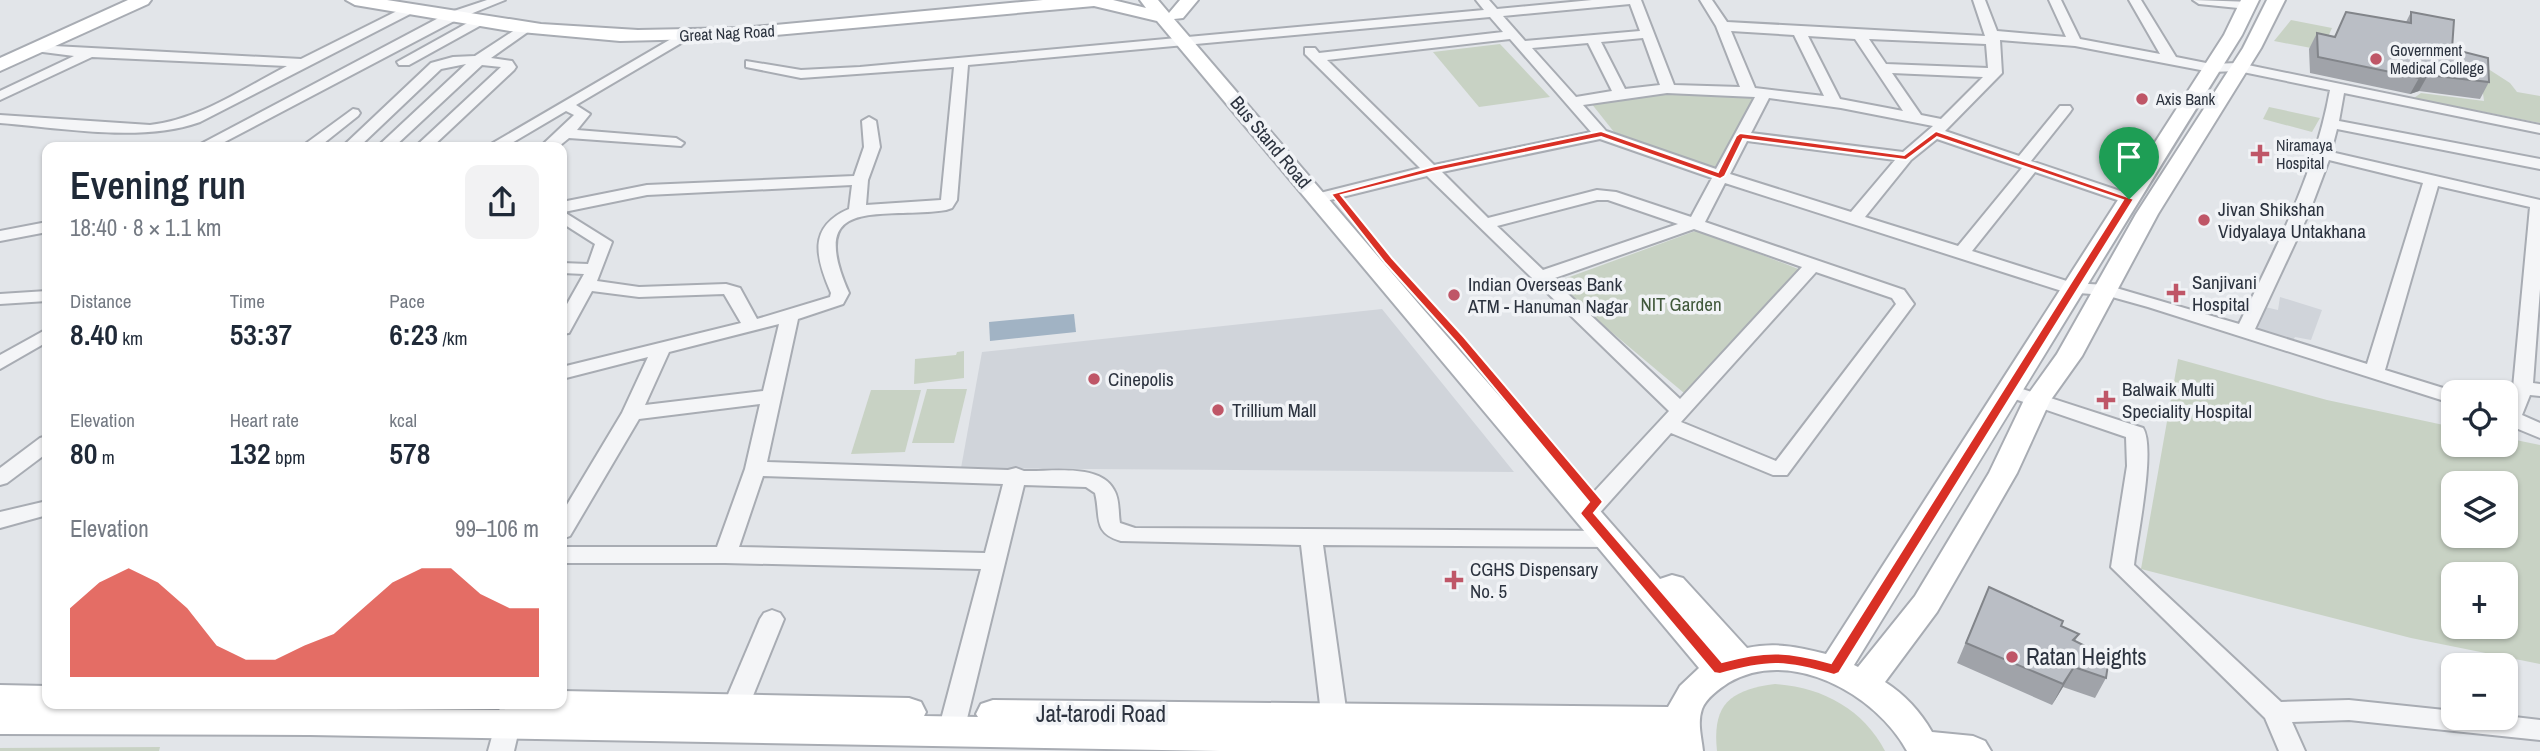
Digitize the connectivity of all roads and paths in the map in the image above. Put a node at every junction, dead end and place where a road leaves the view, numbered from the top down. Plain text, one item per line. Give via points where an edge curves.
1 (142, 0) edge
2 (355, 0) edge
3 (499, 0) edge
4 (1038, 0) edge
5 (1098, 0) edge
6 (1482, 0) edge
7 (1634, 0) edge
8 (1706, 0) edge
9 (1979, 0) edge
10 (2054, 0) edge
11 (2135, 0) edge
12 (2199, 0) edge
13 (2276, 0) edge
14 (2249, 3) edge
15 (405, 5) edge
16 (1168, 6) edge
17 (1495, 14) junction
18 (476, 15) junction
19 (453, 16) junction
20 (527, 26) junction
21 (1723, 26) junction
22 (1799, 31) junction
23 (1292, 34) junction
24 (1647, 34) junction
25 (1859, 35) junction
26 (683, 36) junction
27 (1592, 38) junction
28 (1993, 38) junction
29 (1517, 40) junction
30 (1193, 41) junction
31 (2075, 42) junction
32 (40, 48) junction
33 (89, 54) junction
34 (1316, 57) junction
35 (2170, 59) junction
36 (479, 60) junction
37 (404, 62) dead end
38 (961, 62) junction
39 (302, 64) junction
40 (751, 64) dead end
41 (0, 65) edge
42 (2238, 67) junction
43 (1880, 68) junction
44 (2211, 68) junction
45 (1995, 72) junction
46 (1669, 89) junction
47 (2337, 89) junction
48 (1757, 93) junction
49 (1621, 94) junction
50 (0, 96) edge
51 (1834, 101) junction
52 (1572, 102) junction
53 (567, 106) junction
54 (2065, 109) dead end
55 (353, 113) dead end
56 (1915, 117) junction
57 (0, 119) edge
58 (869, 121) dead end
59 (2333, 124) junction
60 (1939, 129) junction
61 (2540, 129) edge
62 (566, 133) junction
63 (1601, 134) junction
64 (1740, 136) junction
65 (213, 142) edge
66 (315, 142) edge
67 (355, 142) edge
68 (390, 142) edge
69 (428, 142) edge
70 (503, 142) edge
71 (554, 142) edge
72 (677, 143) dead end
73 (2325, 155) junction
74 (1906, 158) junction
75 (2027, 164) junction
76 (2540, 164) edge
77 (1431, 170) junction
78 (1720, 176) junction
79 (860, 180) junction
80 (2432, 180) junction
81 (1326, 196) junction
82 (2129, 199) junction
83 (2539, 205) edge
84 (567, 206) edge
85 (857, 210) junction
86 (1855, 218) junction
87 (567, 219) edge
88 (1696, 223) junction
89 (1485, 224) junction
90 (42, 228) edge
91 (0, 236) edge
92 (1962, 252) junction
93 (1813, 265) junction
94 (567, 270) edge
95 (591, 277) junction
96 (1540, 277) junction
97 (2071, 288) junction
98 (2106, 290) junction
99 (42, 296) edge
100 (0, 299) edge
101 (790, 316) junction
102 (567, 320) edge
103 (752, 326) junction
104 (2245, 331) junction
105 (42, 337) edge
106 (660, 351) junction
107 (0, 363) edge
108 (567, 372) edge
109 (2374, 373) junction
110 (2532, 389) edge
111 (2010, 391) junction
112 (2441, 394) edge
113 (772, 396) junction
114 (2038, 400) junction
115 (2518, 405) edge
116 (632, 412) junction
117 (1674, 417) junction
118 (2518, 421) edge
119 (2540, 431) edge
120 (42, 447) edge
121 (755, 469) junction
122 (1016, 475) junction
123 (0, 478) edge
124 (1591, 508) junction
125 (42, 509) edge
126 (0, 520) edge
127 (567, 522) edge
128 (1311, 537) junction
129 (1608, 539) junction
130 (567, 555) edge
131 (725, 555) junction
132 (993, 561) junction
133 (772, 619) dead end
134 (1730, 666) junction
135 (1834, 669) junction
136 (1864, 684) junction
137 (0, 698) edge
138 (42, 699) edge
139 (304, 712) edge
140 (2275, 712) junction
141 (731, 718) junction
142 (0, 720) edge
143 (510, 721) edge
144 (952, 722) junction
145 (1336, 728) junction
146 (2540, 730) edge
147 (1299, 735) edge
148 (1685, 741) edge
149 (1924, 748) edge
150 (1973, 751) edge
151 (2292, 751) edge

1 - 32 main road
2 - 15 main road, Great Nag Road
3 - 18 street
4 - 18 main road, Great Nag Road via 649,30
5 - 16 main road, Great Nag Road
5 - 26 main road, Great Nag Road
6 - 17 street
7 - 17 street
7 - 24 street
8 - 21 street
9 - 28 street
10 - 31 street
11 - 35 street
12 - 14 street
13 - 42 main road
14 - 44 main road
15 - 18 main road, Great Nag Road
15 - 19 main road, Great Nag Road
15 - 39 street
16 - 30 main road
17 - 23 street
17 - 29 street
18 - 19 main road, Great Nag Road
18 - 20 main road, Great Nag Road
18 - 37 street
19 - 65 street
20 - 26 main road, Great Nag Road via 602,35
20 - 36 street
21 - 22 street
21 - 48 street
22 - 25 street
22 - 51 street
23 - 30 street
23 - 34 street
24 - 27 street
24 - 46 street
25 - 28 street
25 - 43 street
26 - 53 street
27 - 29 street
27 - 49 street
28 - 31 street
28 - 45 street
29 - 34 street
29 - 52 street
30 - 38 street
30 - 81 main road
31 - 35 street
32 - 33 street
32 - 41 main road
33 - 39 street
33 - 50 street
34 - 77 street
35 - 44 street
36 - 67 street via 436,66
36 - 68 street
36 - 69 street via 509,67
38 - 40 street via 801,74
38 - 85 street via 946,205
39 - 57 street via 172,127
42 - 44 street
42 - 47 street
42 - 98 main road
43 - 45 street
43 - 56 street
44 - 82 main road
45 - 60 street
46 - 48 street
46 - 49 street
47 - 59 street
47 - 61 street
48 - 51 street
48 - 64 street
49 - 52 street
51 - 56 street
52 - 63 street
53 - 62 street via 583,114
53 - 70 street
54 - 75 street
55 - 66 street
56 - 60 street
58 - 79 street via 872,147
59 - 73 street
59 - 76 street
60 - 74 street
60 - 75 street
62 - 71 street
62 - 72 street
63 - 77 street
63 - 78 street
64 - 74 street
64 - 78 street
73 - 80 street
73 - 104 street
74 - 86 street
75 - 82 street
75 - 92 street
77 - 81 street
77 - 89 street
78 - 86 street
78 - 88 street
79 - 84 street via 647,190
79 - 85 street
80 - 83 street
80 - 109 street
81 - 124 main road via 1460,340
82 - 97 main road
83 - 110 street
85 - 101 street via 830,230 826,253 840,293 837,300
86 - 92 street
87 - 95 street via 604,242
88 - 89 street via 1625,198 1597,195
88 - 93 street
88 - 96 street
89 - 96 street
90 - 91 street
92 - 97 street
93 - 117 street
93 - 117 street via 1898,294 1905,304 1780,470
94 - 95 street
95 - 102 street
95 - 103 street via 639,292 726,289 734,292
96 - 117 street
97 - 98 street
97 - 111 main road
98 - 104 street
98 - 114 main road
99 - 100 street
101 - 103 street
101 - 113 street
103 - 106 street
104 - 109 street
105 - 107 street
106 - 108 street
106 - 116 street
109 - 112 street
110 - 115 street
111 - 114 street
111 - 135 main road
113 - 116 street
113 - 121 street
114 - 136 main road via 2003,473 1926,604
114 - 140 street via 2136,433 2137,466 2122,567
116 - 127 street
117 - 124 street
118 - 119 street
120 - 123 street
121 - 122 street
121 - 131 street
122 - 128 street via 1101,484 1111,526 1118,533
122 - 132 street
124 - 129 main road
124 - 134 main road
125 - 126 street
128 - 129 street
128 - 145 street
129 - 134 main road
130 - 131 street
131 - 132 street
132 - 144 street
133 - 141 street
134 - 135 main road via 1756,658 1797,659
134 - 148 main road via 1691,694 1684,711
135 - 136 main road
136 - 149 main road via 1898,710
137 - 138 main road
139 - 142 main road
139 - 143 main road
140 - 146 street via 2349,710
140 - 151 street
141 - 143 main road
141 - 144 main road
144 - 147 main road
145 - 147 main road
145 - 148 main road
149 - 150 main road

